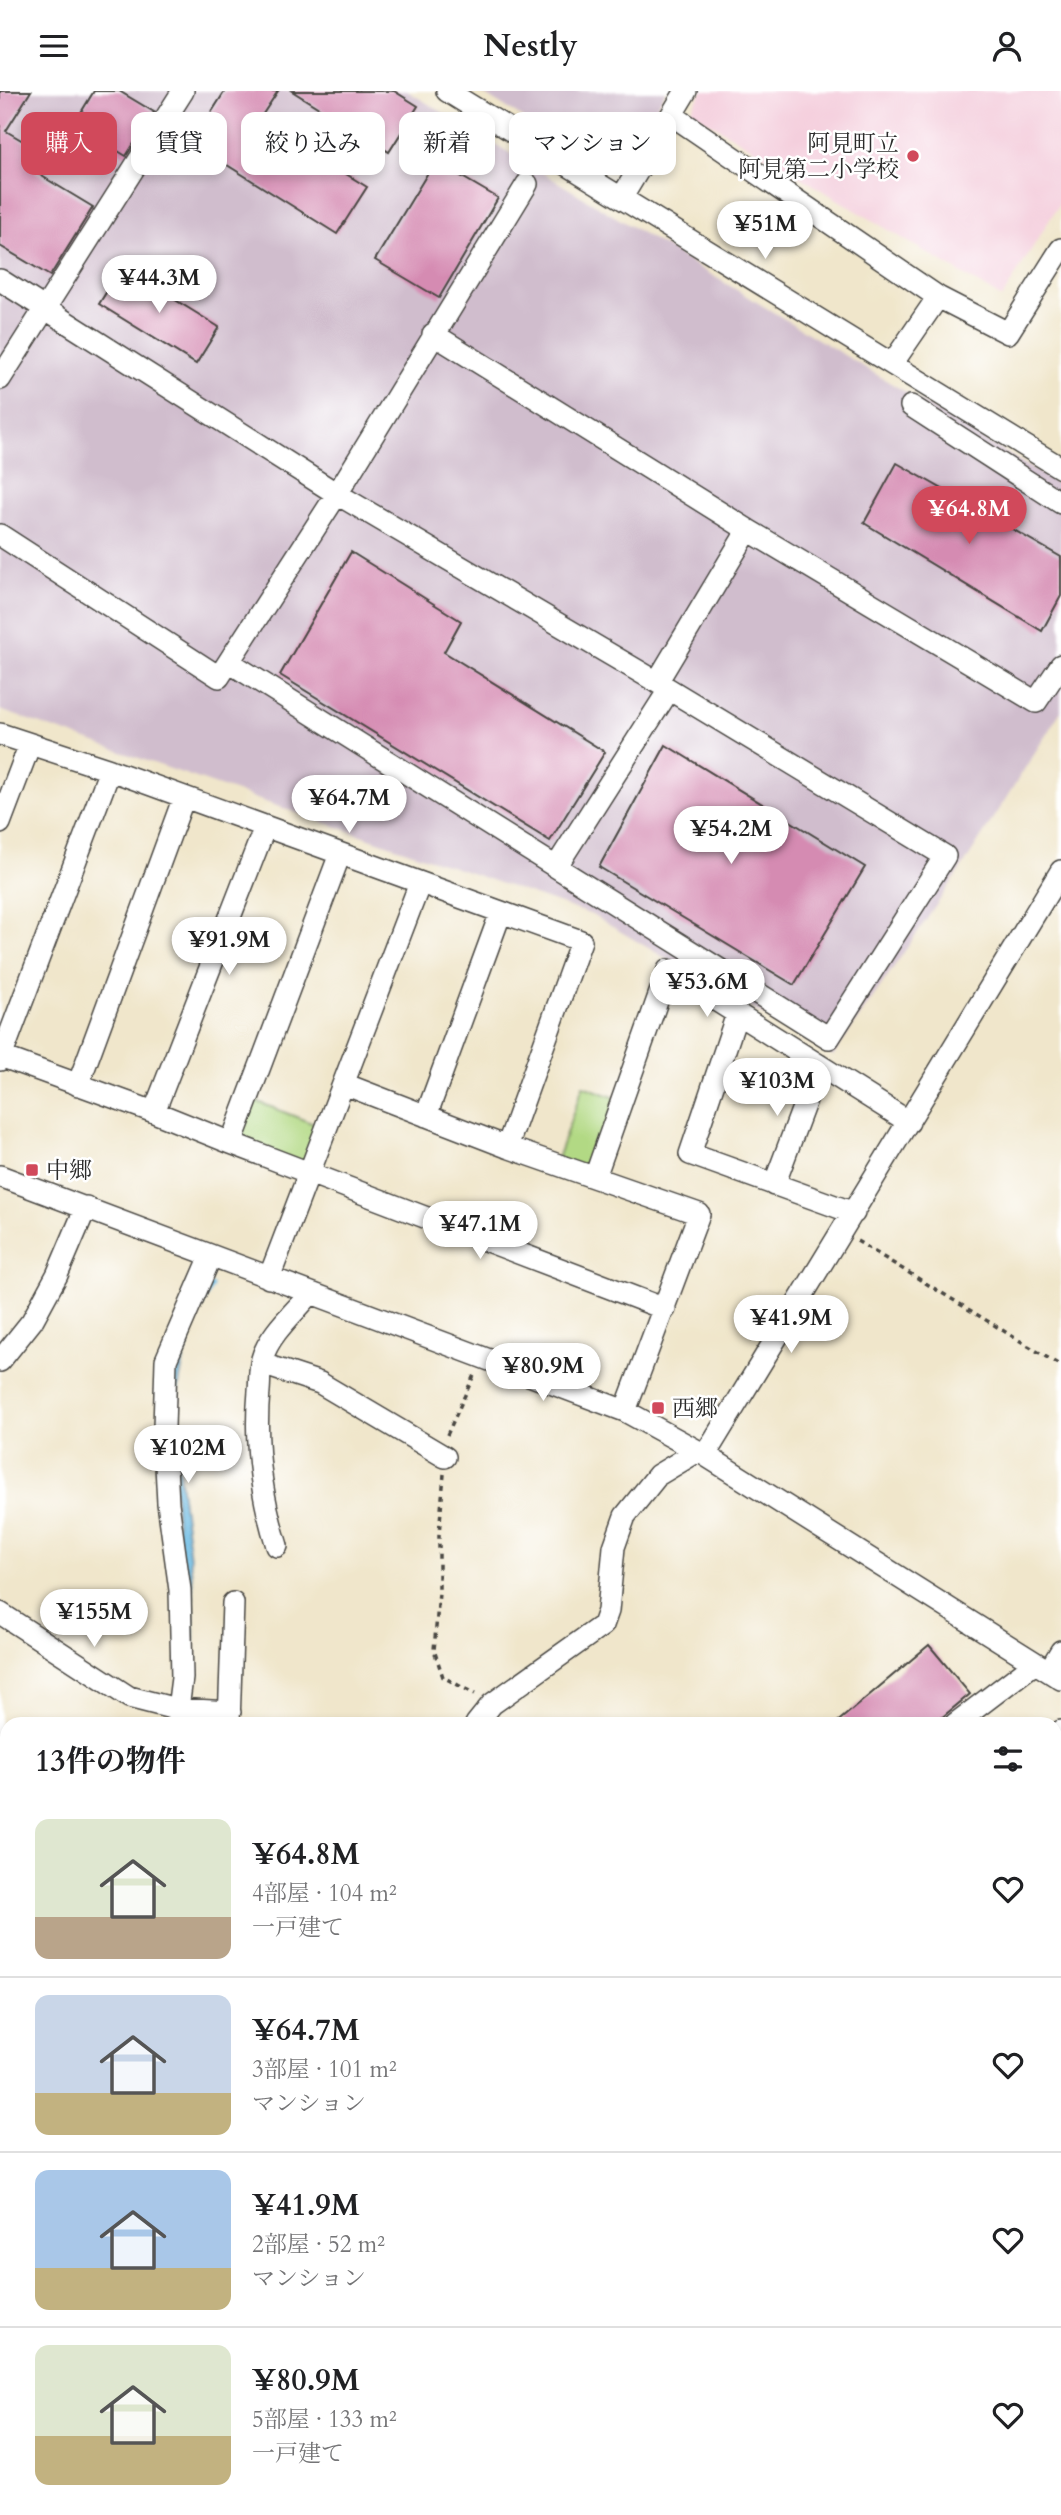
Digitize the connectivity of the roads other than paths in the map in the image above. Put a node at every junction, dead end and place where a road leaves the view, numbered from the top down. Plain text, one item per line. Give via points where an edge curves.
1 (183, 91) edge
2 (447, 91) edge
3 (686, 91) edge
4 (674, 112) edge
5 (676, 118) edge
6 (635, 175) edge
7 (527, 184) dead end
8 (622, 197) junction
9 (1061, 249) edge
10 (0, 280) edge
11 (938, 297) junction
12 (45, 309) junction
13 (433, 334) junction
14 (892, 364) junction
15 (0, 379) edge
16 (911, 406) dead end
17 (1061, 468) edge
18 (337, 494) junction
19 (1061, 503) edge
20 (748, 530) junction
21 (0, 535) edge
22 (229, 662) junction
23 (1061, 665) edge
24 (663, 686) junction
25 (0, 734) edge
26 (30, 744) junction
27 (110, 770) junction
28 (184, 797) junction
29 (0, 823) edge
30 (264, 827) junction
31 (340, 854) junction
32 (556, 867) junction
33 (1061, 871) edge
34 (420, 883) junction
35 (501, 912) junction
36 (737, 1014) junction
37 (0, 1057) edge
38 (819, 1065) junction
39 (344, 1084) junction
40 (78, 1085) junction
41 (154, 1111) junction
42 (426, 1116) junction
43 (909, 1122) junction
44 (231, 1143) junction
45 (507, 1147) junction
46 (310, 1173) junction
47 (0, 1176) edge
48 (594, 1177) junction
49 (774, 1185) junction
50 (86, 1207) junction
51 (854, 1213) junction
52 (211, 1256) junction
53 (269, 1278) junction
54 (310, 1294) junction
55 (665, 1308) junction
56 (0, 1361) edge
57 (261, 1364) junction
58 (625, 1411) junction
59 (701, 1453) junction
60 (445, 1457) road end
61 (277, 1546) dead end
62 (233, 1603) dead end
63 (0, 1613) edge
64 (1061, 1651) edge
65 (1048, 1671) edge
66 (176, 1717) edge
67 (229, 1717) edge
68 (482, 1717) edge
69 (967, 1717) edge

1 - 12 street
2 - 8 street
3 - 4 street
5 - 11 street
6 - 8 street
7 - 13 street
8 - 14 street
9 - 11 street via 1008,333
10 - 12 street
11 - 14 street
12 - 15 street
12 - 18 street
13 - 18 street
13 - 20 street
14 - 17 street
16 - 19 street
18 - 22 street
18 - 24 street
20 - 23 street via 1036,702
20 - 24 street
21 - 22 street via 219,677
22 - 32 street
24 - 32 street
24 - 32 street via 945,856 829,1038
25 - 26 street
26 - 27 street
26 - 29 street
27 - 28 street
27 - 37 street
28 - 30 street
28 - 40 street
30 - 31 street
30 - 41 street
31 - 34 street
31 - 44 street
33 - 43 street
34 - 35 street
34 - 39 street
35 - 42 street
35 - 45 street via 582,941
36 - 38 street
36 - 48 street via 668,970
36 - 49 street via 690,1154
37 - 40 street
38 - 43 street
38 - 49 street
39 - 42 street
39 - 46 street
40 - 41 street
41 - 44 street
42 - 45 street
43 - 51 street
44 - 46 street
45 - 48 street
46 - 53 street
46 - 55 street
47 - 50 street
48 - 55 street via 699,1215
49 - 51 street
50 - 52 street
50 - 56 street via 32,1321
51 - 59 street
52 - 53 street
52 - 66 street via 166,1360 168,1503 180,1590 182,1678
53 - 54 street
54 - 57 street via 276,1334
54 - 58 street
55 - 58 street
57 - 60 street via 320,1383
57 - 61 street via 256,1423 259,1467
58 - 59 street
59 - 65 street
59 - 68 street via 658,1475 625,1516 614,1547 603,1625 492,1704
62 - 67 street
63 - 66 street via 130,1697
64 - 65 street
65 - 69 street

